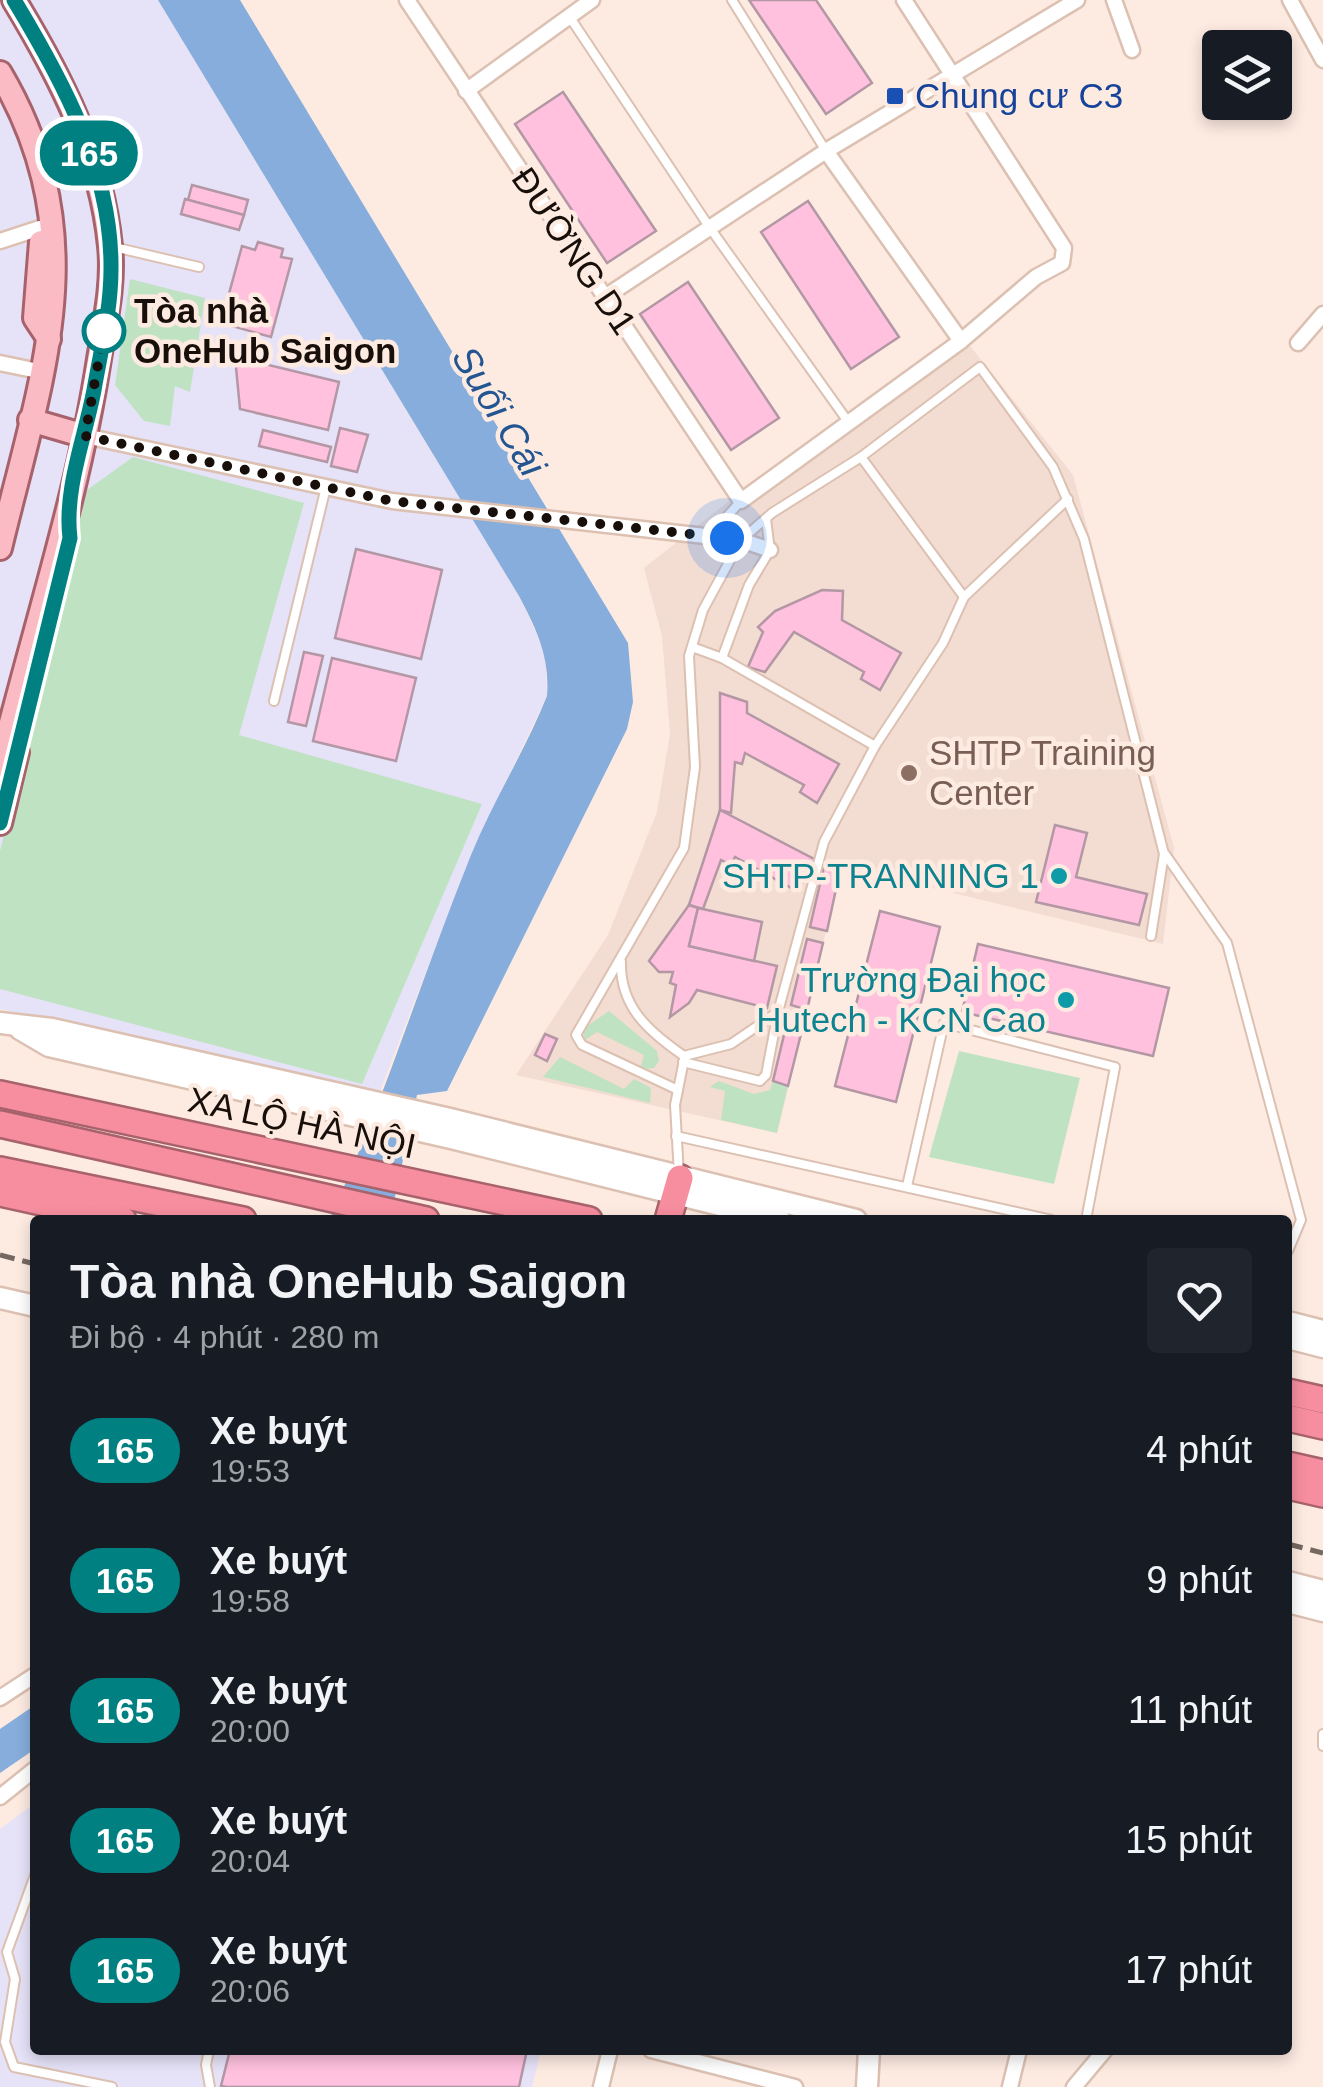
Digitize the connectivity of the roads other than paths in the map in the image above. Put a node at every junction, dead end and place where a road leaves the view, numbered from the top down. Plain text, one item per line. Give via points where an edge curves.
1 (14, 0) edge
2 (29, 0) edge
3 (408, 0) edge
4 (592, 0) edge
5 (732, 0) edge
6 (904, 0) edge
7 (1077, 0) edge
8 (1114, 0) edge
9 (1290, 0) edge
10 (570, 16) junction
11 (1132, 50) dead end
12 (1323, 60) edge
13 (0, 72) edge
14 (954, 75) junction
15 (466, 91) junction
16 (0, 101) edge
17 (826, 151) junction
18 (105, 215) junction
19 (40, 228) junction
20 (710, 228) junction
21 (0, 241) edge
22 (110, 246) junction
23 (198, 267) dead end
24 (605, 297) junction
25 (1323, 314) edge
26 (49, 339) junction
27 (961, 340) junction
28 (1298, 343) dead end
29 (0, 364) edge
30 (42, 372) junction
31 (30, 420) junction
32 (849, 422) junction
33 (85, 436) junction
34 (861, 457) junction
35 (326, 487) junction
36 (1068, 499) junction
37 (741, 501) junction
38 (6, 506) edge
39 (66, 510) junction
40 (766, 519) junction
41 (708, 537) junction
42 (741, 540) junction
43 (0, 548) edge
44 (770, 550) junction
45 (964, 597) junction
46 (692, 647) junction
47 (722, 658) junction
48 (274, 700) dead end
49 (875, 746) junction
50 (0, 766) edge
51 (0, 823) edge
52 (1164, 854) junction
53 (1151, 936) dead end
54 (621, 959) junction
55 (778, 1012) junction
56 (5, 1023) edge
57 (684, 1059) junction
58 (678, 1090) junction
59 (0, 1094) edge
60 (6, 1121) edge
61 (451, 1128) junction
62 (676, 1136) junction
63 (0, 1170) edge
64 (907, 1186) junction
65 (0, 1193) edge
66 (674, 1198) edge
67 (101, 1215) edge
68 (222, 1215) edge
69 (403, 1215) edge
70 (564, 1215) edge
71 (756, 1215) edge
72 (815, 1215) edge
73 (1031, 1215) edge
74 (1087, 1215) edge
75 (1292, 1241) edge
76 (0, 1285) edge
77 (30, 1292) edge
78 (0, 1298) edge
79 (30, 1305) edge
80 (1292, 1323) edge
81 (1323, 1331) edge
82 (1292, 1339) edge
83 (1323, 1347) edge
84 (1292, 1393) edge
85 (1323, 1400) edge
86 (1292, 1419) edge
87 (1323, 1426) edge
88 (1292, 1465) edge
89 (1323, 1473) edge
90 (1292, 1487) edge
91 (1323, 1494) edge
92 (1292, 1583) edge
93 (1323, 1591) edge
94 (1292, 1603) edge
95 (1323, 1610) edge
96 (30, 1678) edge
97 (0, 1698) edge
98 (1323, 1734) edge
99 (1323, 1746) edge
100 (30, 1774) edge
101 (0, 1797) edge
102 (30, 1889) edge
103 (208, 2055) edge
104 (609, 2055) edge
105 (671, 2055) edge
106 (869, 2055) edge
107 (1017, 2055) edge
108 (1101, 2055) edge
109 (733, 2071) junction
110 (112, 2087) edge
111 (210, 2087) edge
112 (600, 2087) edge
113 (729, 2087) edge
114 (795, 2087) edge
115 (867, 2087) edge
116 (1010, 2087) edge
117 (1074, 2087) edge

1 - 18 main road via 59,74 86,139
2 - 18 main road via 97,132 111,192
3 - 15 street, ĐƯỜNG D1
4 - 10 street
5 - 17 lane
6 - 14 street
7 - 14 street
8 - 11 street
9 - 12 street
10 - 15 street
10 - 20 lane
13 - 26 main road via 32,136 50,208 56,285
14 - 17 street
14 - 27 street via 1064,248 1062,263
15 - 24 street, ĐƯỜNG D1
16 - 19 main road via 27,167
17 - 20 street
17 - 27 street
18 - 22 main road
19 - 21 street
19 - 26 main road via 35,318
20 - 24 street
20 - 32 lane
22 - 23 lane
22 - 33 main road via 108,307
24 - 37 street, ĐƯỜNG D1
25 - 28 street
26 - 30 main road
27 - 32 street
29 - 30 street
30 - 31 main road
31 - 33 main road
31 - 38 main road
32 - 37 street
33 - 35 street
33 - 39 main road
34 - 36 lane via 980,367 1053,467
34 - 40 lane
34 - 45 lane
35 - 41 street via 392,501
35 - 48 lane
36 - 45 lane
36 - 52 lane via 1084,539
37 - 41 lane
38 - 43 main road
39 - 50 main road
39 - 51 main road via 70,538
40 - 42 lane
40 - 44 lane
41 - 42 street
42 - 44 street
42 - 46 lane via 703,610
44 - 47 lane
45 - 49 lane via 943,643
46 - 47 lane
46 - 54 lane via 692,811 684,848
47 - 49 lane
49 - 55 lane via 824,842
52 - 53 lane
52 - 75 lane via 1227,942 1300,1220
54 - 57 lane via 622,990 632,1007
54 - 58 lane via 576,1035 582,1046
55 - 57 lane via 732,1044
55 - 57 lane via 760,1081
56 - 61 main road via 230,1068
56 - 61 main road via 49,1046 236,1090
57 - 58 lane
58 - 62 lane
59 - 70 highway, XA LỘ HÀ NỘI
60 - 69 highway, XA LỘ HÀ NỘI
61 - 66 main road
62 - 64 lane
62 - 66 lane
63 - 68 highway
64 - 73 lane
64 - 74 lane via 944,1024 1116,1067
65 - 67 highway
66 - 71 main road
66 - 72 main road
76 - 77 main road
78 - 79 main road
80 - 81 main road
82 - 83 main road
84 - 85 highway
86 - 87 highway
88 - 89 highway
90 - 91 highway
92 - 93 main road
94 - 95 main road
96 - 97 street
98 - 99 lane
100 - 101 street
102 - 110 lane via 8,1952 15,1979 5,2042 14,2067
103 - 111 lane
104 - 112 street
105 - 109 street
106 - 115 main road
107 - 116 street
108 - 117 street
109 - 113 street
109 - 114 street

